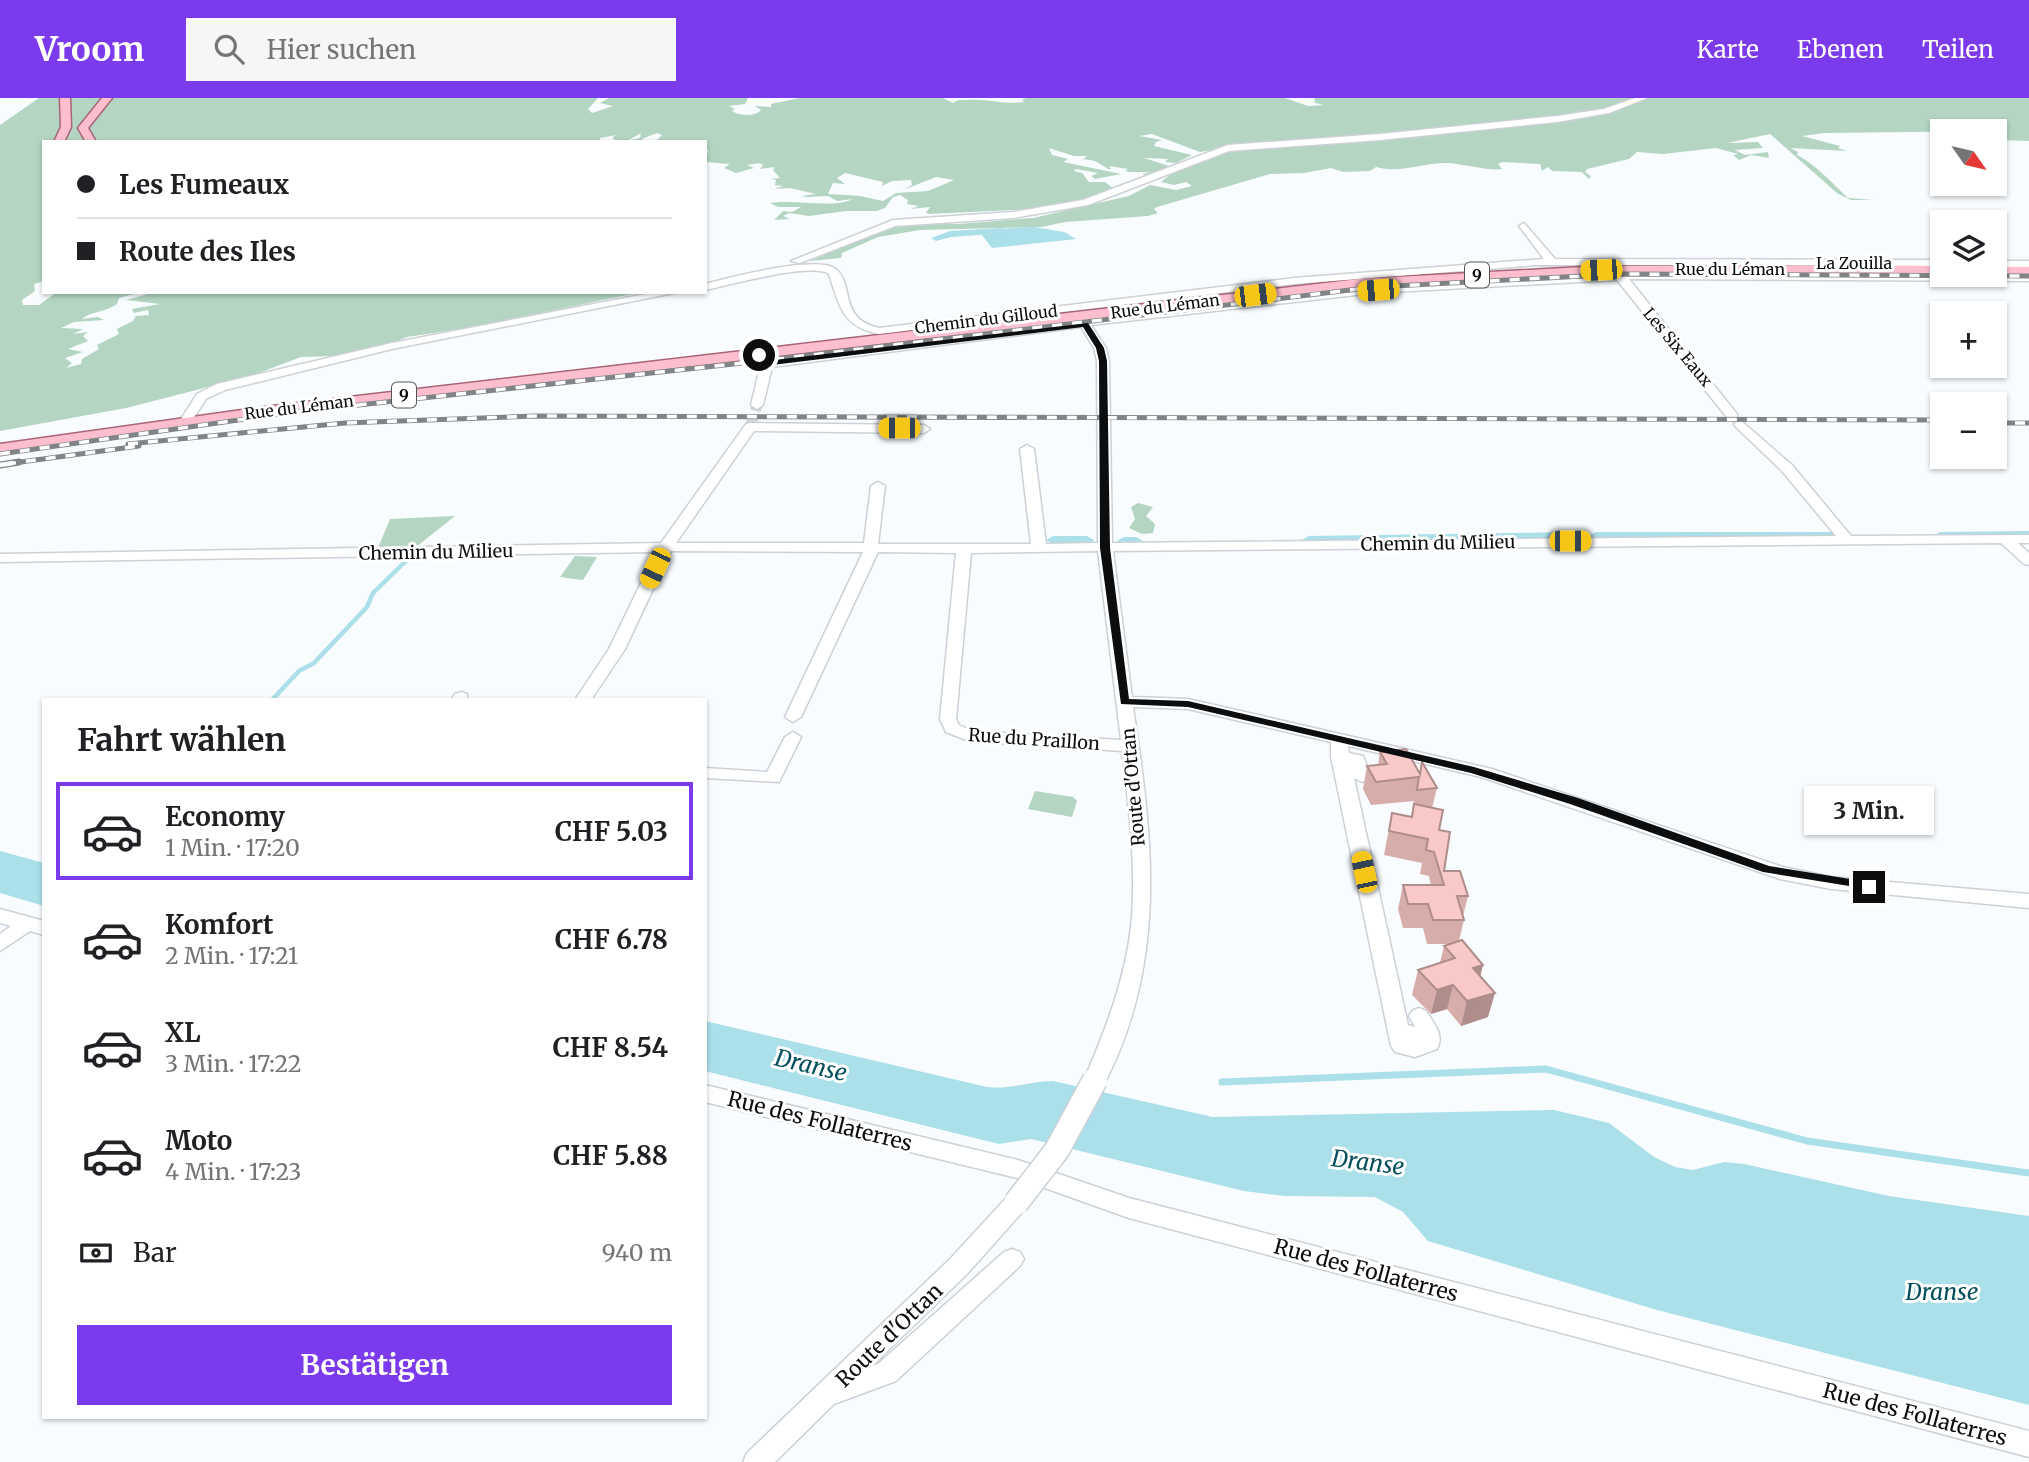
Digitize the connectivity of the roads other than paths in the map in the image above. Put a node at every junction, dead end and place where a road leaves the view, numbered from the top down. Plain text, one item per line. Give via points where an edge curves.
1 (65, 98) edge
2 (107, 98) edge
3 (1643, 98) edge
4 (60, 140) edge
5 (90, 140) edge
6 (1524, 226) dead end
7 (1930, 263) edge
8 (2007, 264) edge
9 (2029, 264) edge
10 (1557, 265) junction
11 (1930, 271) edge
12 (2007, 271) edge
13 (2029, 271) edge
14 (748, 277) junction
15 (1621, 277) junction
16 (2029, 278) edge
17 (707, 286) edge
18 (664, 294) edge
19 (1085, 324) junction
20 (762, 360) junction
21 (228, 385) junction
22 (757, 405) tunnel mouth
23 (209, 415) junction
24 (187, 418) junction
25 (923, 429) dead end
26 (0, 447) edge
27 (1027, 449) dead end
28 (878, 486) dead end
29 (1210, 539) dead end
30 (1846, 539) junction
31 (2005, 539) junction
32 (2029, 539) edge
33 (1295, 540) dead end
34 (1039, 547) junction
35 (665, 548) junction
36 (1105, 548) junction
37 (871, 549) junction
38 (964, 550) junction
39 (0, 558) edge
40 (2029, 561) edge
41 (584, 698) edge
42 (1124, 702) junction
43 (793, 717) dead end
44 (793, 737) dead end
45 (1130, 746) junction
46 (1340, 748) junction
47 (707, 773) edge
48 (1362, 777) dead end
49 (2029, 901) edge
50 (0, 916) edge
51 (35, 926) edge
52 (0, 944) edge
53 (1419, 1016) dead end
54 (707, 1093) edge
55 (1012, 1259) dead end
56 (828, 1395) junction
57 (2029, 1444) edge
58 (756, 1462) edge

1 - 4 main road via 66,127
2 - 5 main road via 83,128
3 - 14 street via 1585,115 1228,148 1085,203 1013,215 888,223
6 - 10 street
7 - 10 street, La Zouilla
8 - 9 street
10 - 11 main road, Rue du Léman / 9
10 - 14 street, Chemin du Gilloud via 1294,281 886,331 863,329 853,322 834,272 827,266
10 - 20 main road, Rue du Léman / 9 via 1308,288
12 - 13 main road
14 - 17 street
15 - 16 street
15 - 19 street via 1361,291
15 - 30 street, Les Six Eaux via 1737,421 1787,468
18 - 21 street via 391,346
19 - 20 street
19 - 36 street, Route d'Ottan via 1103,361
20 - 22 street
20 - 23 main road, Rue du Léman / 9
21 - 23 street via 207,395
21 - 24 street via 203,395
23 - 24 main road, Rue du Léman / 9
24 - 26 main road, Rue du Léman / 9
25 - 35 street via 750,427
27 - 34 street
28 - 37 street
29 - 33 street
30 - 31 street, Chemin du Milieu
30 - 36 street, Chemin du Milieu
31 - 32 street, Chemin du Milieu
31 - 40 street
34 - 36 street, Chemin du Milieu
34 - 38 street, Chemin du Milieu
35 - 37 street, Chemin du Milieu
35 - 39 street, Chemin du Milieu
35 - 41 street via 617,649
36 - 42 street, Route d'Ottan
37 - 38 street, Chemin du Milieu
37 - 43 street
38 - 45 street, Rue du Praillon via 948,719 952,728 969,736
42 - 45 street, Route d'Ottan
42 - 46 street via 1188,704
44 - 47 street via 773,778
45 - 56 street, Route d'Ottan, bridge via 1142,908 1131,976 1098,1071 1056,1150 1016,1203
46 - 48 street via 1357,760
46 - 49 street via 1517,782 1780,873 1850,885
46 - 53 street via 1401,1038 1415,1049 1430,1043
50 - 51 street
51 - 52 street
54 - 57 street, Rue des Follaterres via 1018,1169 1129,1208
55 - 56 street via 887,1373
56 - 58 street, Route d'Ottan

